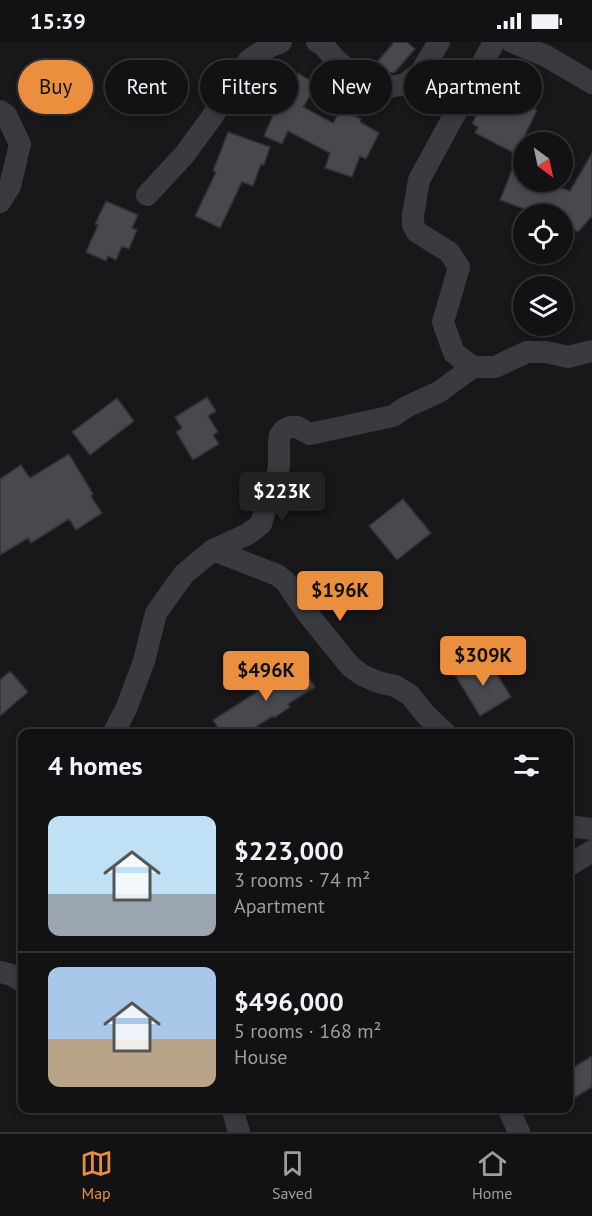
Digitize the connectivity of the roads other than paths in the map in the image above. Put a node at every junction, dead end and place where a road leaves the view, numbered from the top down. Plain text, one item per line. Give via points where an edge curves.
1 (281, 42) edge
2 (317, 42) edge
3 (439, 42) edge
4 (494, 42) edge
5 (512, 42) edge
6 (592, 83) edge
7 (0, 111) edge
8 (147, 195) dead end
9 (0, 202) edge
10 (592, 351) edge
11 (473, 367) junction
12 (213, 550) junction
13 (116, 729) edge
14 (441, 729) edge
15 (573, 827) edge
16 (592, 830) edge
17 (592, 851) edge
18 (573, 863) edge
19 (0, 972) edge
20 (18, 979) edge
21 (233, 1113) edge
22 (510, 1113) edge
23 (239, 1132) edge
24 (519, 1132) edge

1 - 8 street via 249,60 206,126
2 - 3 street via 362,82 384,88 405,84 421,72
4 - 11 street via 419,180 412,215 417,232 449,252 459,267 443,322 454,353
5 - 6 street via 546,56
7 - 9 street via 6,115 20,144 10,186
10 - 11 street via 568,357 526,352 495,367
11 - 12 street via 439,392 393,416 310,434 297,427 285,430 280,435 275,487 261,524
12 - 13 street via 184,574 156,613 144,661
12 - 14 street via 285,581 351,666 362,675 410,695
15 - 16 street
17 - 18 street
19 - 20 street
21 - 23 street
22 - 24 street

